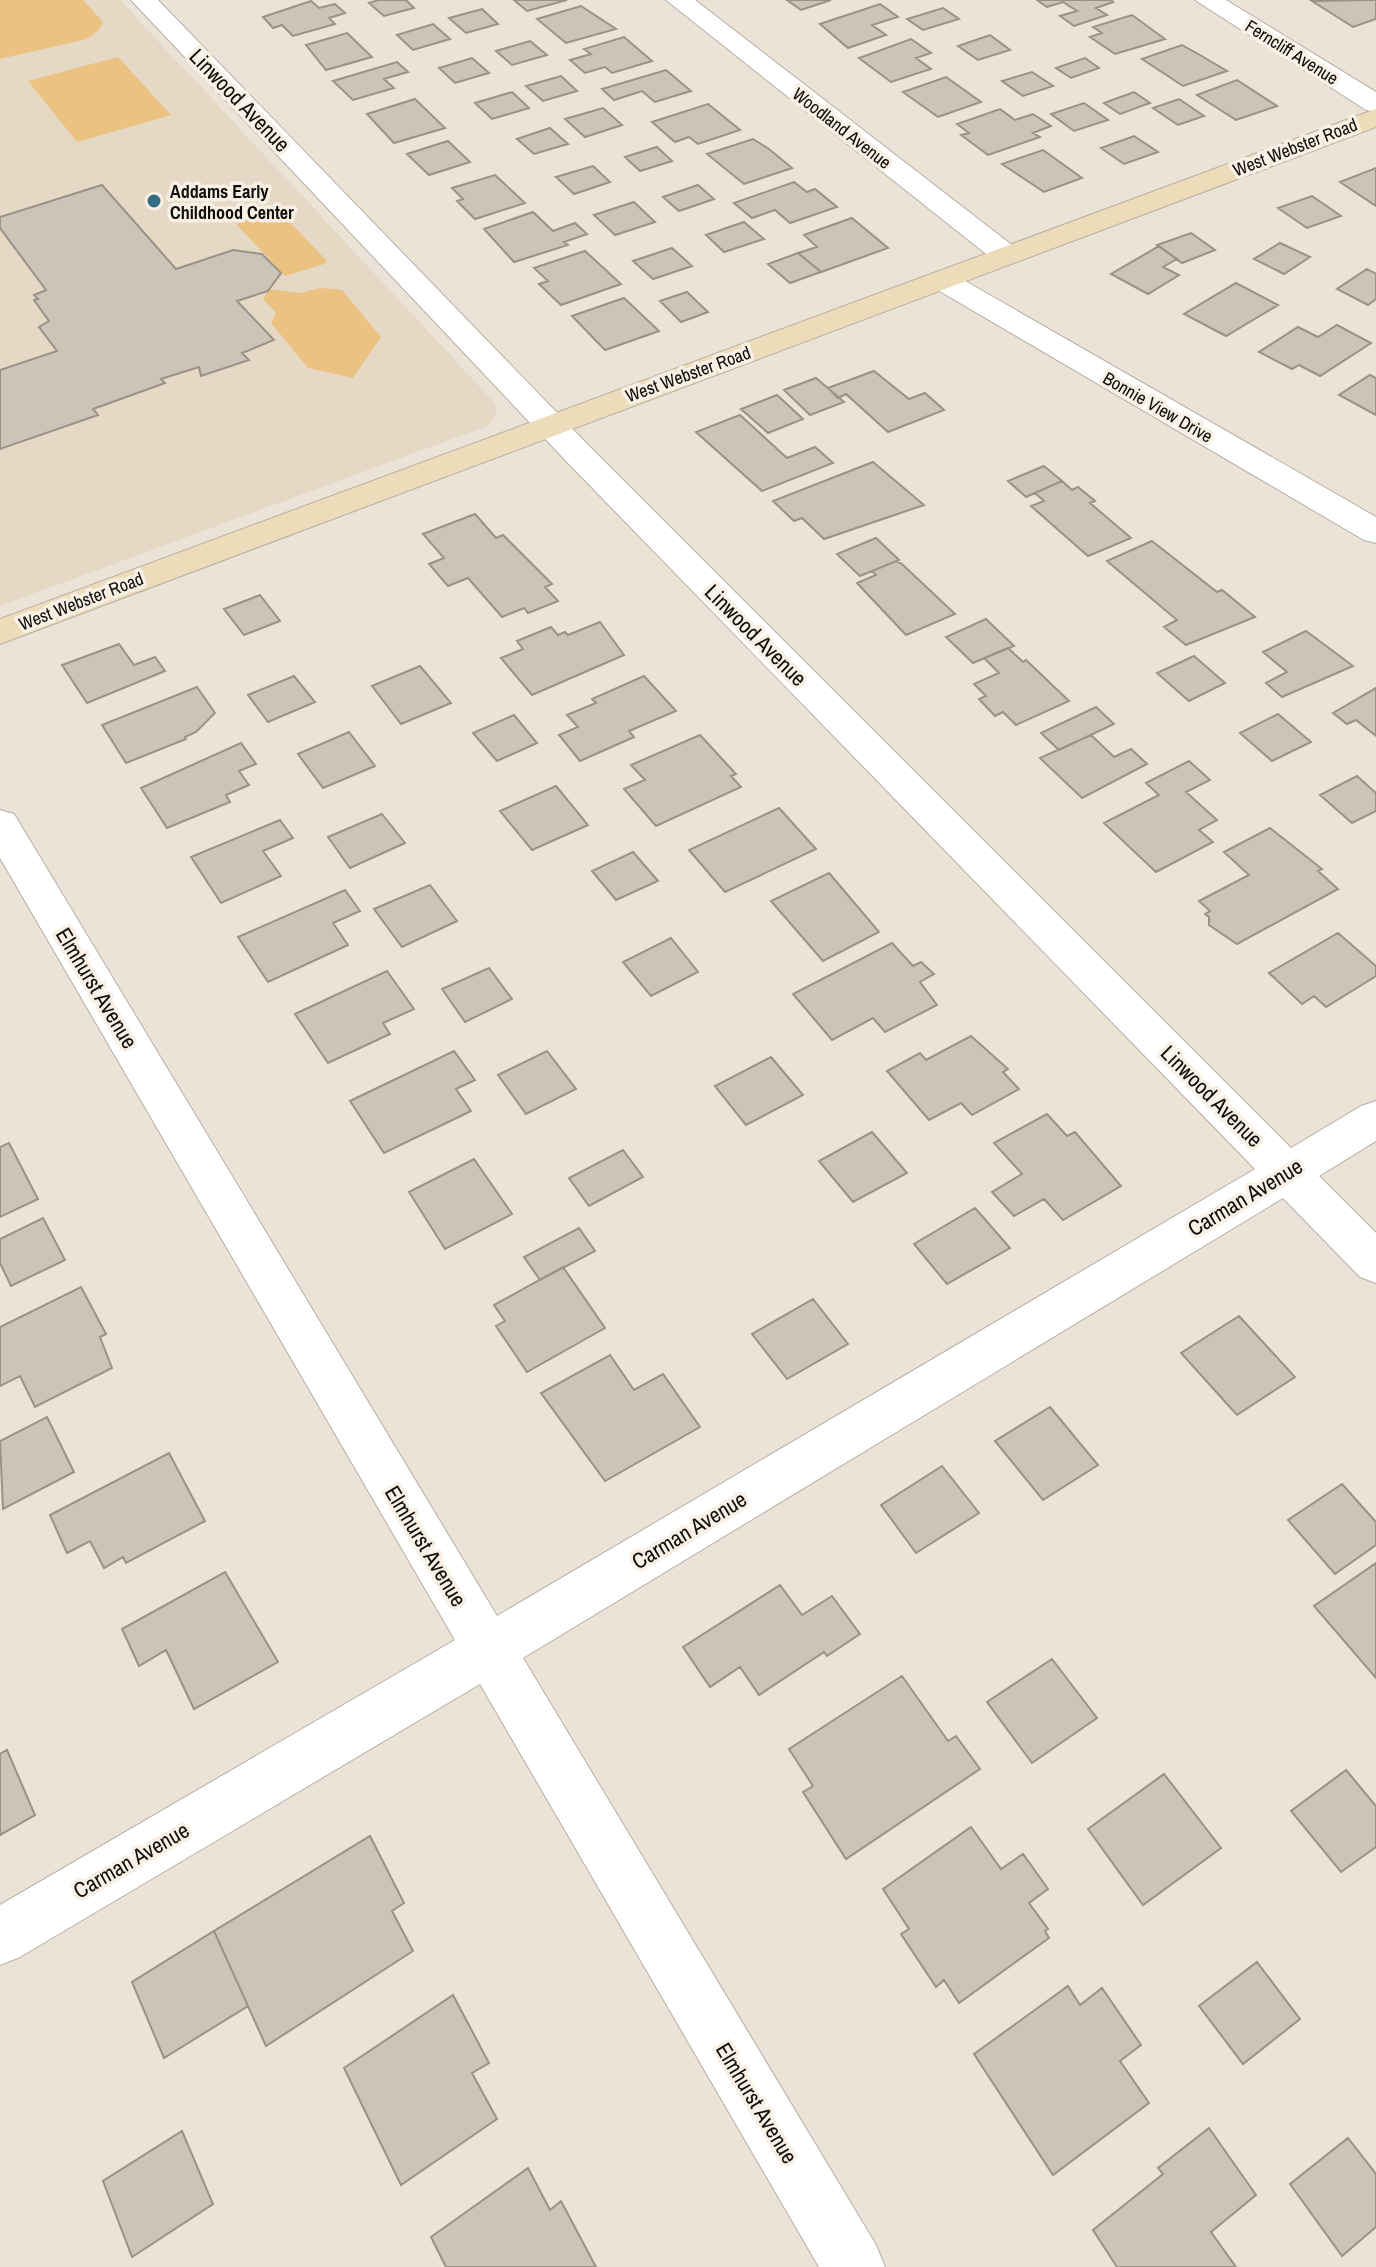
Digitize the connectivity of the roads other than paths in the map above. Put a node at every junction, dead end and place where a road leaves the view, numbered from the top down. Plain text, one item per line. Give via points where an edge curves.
1 (144, 0) edge
2 (679, 0) edge
3 (1208, 0) edge
4 (1376, 104) edge
5 (1376, 117) edge
6 (1006, 255) junction
7 (942, 280) junction
8 (551, 425) junction
9 (1376, 532) edge
10 (0, 632) edge
11 (0, 824) edge
12 (1376, 1119) edge
13 (1287, 1172) junction
14 (1376, 1263) edge
15 (488, 1649) junction
16 (0, 1937) edge
17 (854, 2267) edge

1 - 8 street, Linwood Avenue
2 - 6 street, Woodland Avenue
3 - 4 street, Ferncliff Avenue
5 - 6 street, West Webster Road
6 - 7 street, West Webster Road
7 - 8 street, West Webster Road
7 - 9 street, Bonnie View Drive
8 - 10 street, West Webster Road
8 - 13 street, Linwood Avenue
11 - 15 street, Elmhurst Avenue
12 - 13 street, Carman Avenue
13 - 14 street, Linwood Avenue
13 - 15 street, Carman Avenue
15 - 16 street, Carman Avenue
15 - 17 street, Elmhurst Avenue

